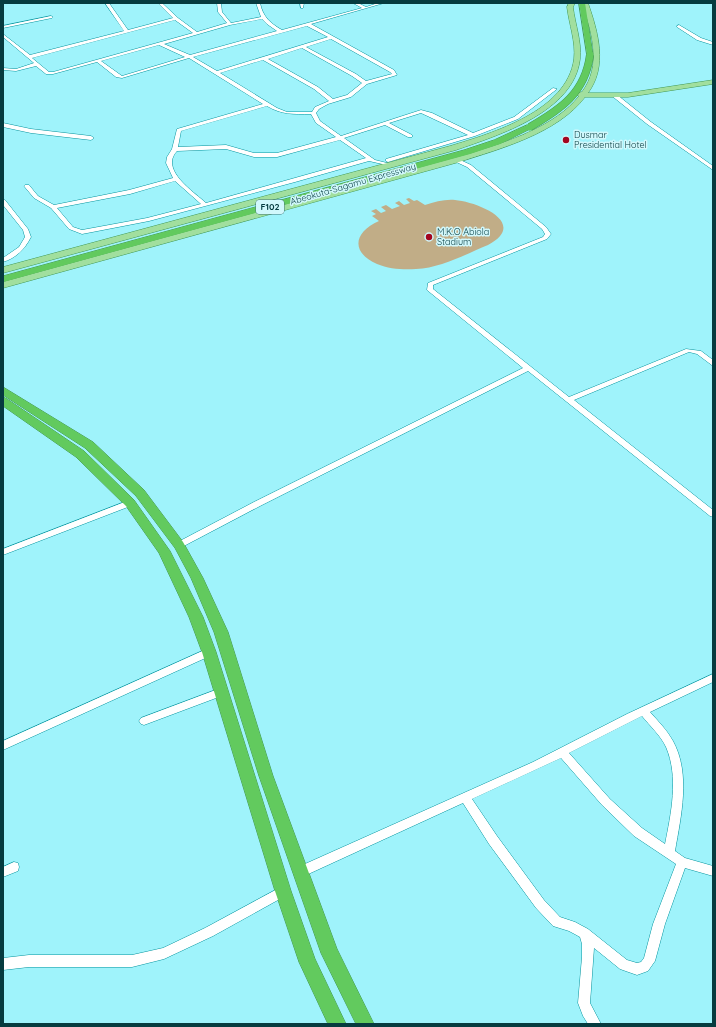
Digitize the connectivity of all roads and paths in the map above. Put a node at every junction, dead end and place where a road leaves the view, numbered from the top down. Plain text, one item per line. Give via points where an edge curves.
1 (107, 3) edge
2 (160, 3) edge
3 (219, 3) edge
4 (258, 3) edge
5 (354, 3) edge
6 (382, 3) edge
7 (573, 3) edge
8 (582, 3) edge
9 (585, 3) edge
10 (366, 8) junction
11 (51, 17) dead end
12 (262, 18) junction
13 (176, 19) junction
14 (230, 24) junction
15 (307, 24) junction
16 (185, 25) junction
17 (679, 26) dead end
18 (3, 27) edge
19 (126, 31) junction
20 (281, 31) junction
21 (196, 33) junction
22 (3, 35) edge
23 (185, 36) junction
24 (330, 38) junction
25 (161, 44) junction
26 (713, 44) edge
27 (303, 47) junction
28 (586, 55) junction
29 (29, 57) junction
30 (190, 57) junction
31 (265, 59) junction
32 (98, 61) junction
33 (37, 64) junction
34 (3, 69) edge
35 (216, 73) junction
36 (713, 81) edge
37 (365, 83) junction
38 (561, 89) junction
39 (585, 93) junction
40 (614, 95) junction
41 (332, 101) junction
42 (268, 104) junction
43 (313, 113) junction
44 (385, 123) junction
45 (3, 125) edge
46 (473, 135) junction
47 (410, 136) dead end
48 (90, 138) dead end
49 (340, 138) junction
50 (176, 149) junction
51 (465, 157) junction
52 (371, 160) junction
53 (456, 160) junction
54 (389, 163) junction
55 (469, 166) junction
56 (713, 168) edge
57 (374, 170) junction
58 (176, 179) junction
59 (28, 186) dead end
60 (3, 201) edge
61 (204, 204) junction
62 (53, 207) junction
63 (226, 216) junction
64 (3, 260) edge
65 (4, 277) edge
66 (713, 364) edge
67 (528, 368) junction
68 (3, 390) edge
69 (568, 400) junction
70 (3, 401) edge
71 (132, 484) junction
72 (119, 492) junction
73 (130, 503) junction
74 (713, 514) edge
75 (180, 545) junction
76 (3, 552) edge
77 (209, 652) junction
78 (713, 678) edge
79 (221, 692) junction
80 (643, 711) junction
81 (144, 721) dead end
82 (3, 746) edge
83 (562, 752) junction
84 (464, 798) junction
85 (669, 852) junction
86 (682, 862) junction
87 (14, 867) dead end
88 (713, 871) edge
89 (3, 872) edge
90 (300, 872) junction
91 (283, 891) junction
92 (584, 933) junction
93 (3, 964) edge
94 (337, 1024) edge
95 (365, 1024) edge
96 (595, 1024) edge

1 - 19 street
2 - 13 street
3 - 14 street via 220,12
4 - 12 street
5 - 10 street
6 - 10 street
7 - 28 highway, Abeokuta-Sagamu Expressway / F102
7 - 38 main road via 570,7 577,59 574,70
8 - 28 highway, Abeokuta-Sagamu Expressway / F102
9 - 39 main road via 597,52 597,65
10 - 15 street
11 - 18 street
12 - 14 street
12 - 20 street
13 - 16 street
13 - 19 street
14 - 21 street
15 - 20 street
15 - 24 street
16 - 21 street
16 - 23 street via 188,32
17 - 26 street via 699,39
19 - 29 street
20 - 30 street
21 - 23 street
22 - 29 street
23 - 25 street
24 - 27 street
24 - 37 street via 395,73 392,77
25 - 30 street
25 - 32 street
27 - 31 street
27 - 37 street
28 - 63 highway, Abeokuta-Sagamu Expressway / F102, bridge via 588,72 577,92 555,112 510,137
29 - 33 street
30 - 32 street via 122,77
30 - 35 street
31 - 35 street
31 - 41 street via 316,88
32 - 33 street via 54,73
33 - 34 street via 16,70
35 - 42 street
36 - 39 main road via 637,92
36 - 40 main road via 645,93
37 - 41 street via 349,96
38 - 39 main road
38 - 46 street via 516,118
38 - 54 main road via 534,114 499,132 460,146
39 - 40 main road
39 - 51 main road via 567,112 548,124 500,146
40 - 56 street
41 - 43 street via 317,108
42 - 43 street via 286,113
42 - 50 street via 182,128 177,134
43 - 49 street via 318,122
44 - 46 street via 416,112 425,112
44 - 47 street
44 - 49 street
45 - 48 street
46 - 54 street
49 - 50 street via 277,155 254,155 226,147
49 - 52 street
50 - 58 street via 170,157
51 - 53 main road
51 - 55 street
52 - 54 street
52 - 57 street
52 - 61 street
53 - 55 street
53 - 63 main road
54 - 57 main road
55 - 67 street via 548,234 545,238 430,284 430,290
57 - 63 main road
58 - 61 street
58 - 62 street via 130,192
59 - 62 street via 36,197
60 - 64 street via 26,230 28,238 22,248
61 - 62 street via 147,220 82,232 71,228
63 - 65 highway, Abeokuta-Sagamu Expressway / F102
66 - 69 street via 699,352 688,350
67 - 69 street
67 - 75 street
68 - 71 highway via 89,445
69 - 74 street
70 - 72 highway via 80,454
71 - 72 highway
71 - 75 highway
72 - 73 highway
73 - 76 street
73 - 77 highway via 164,551 196,617
75 - 90 highway via 221,632 266,776
77 - 79 highway
77 - 82 street
78 - 80 street
79 - 81 street
79 - 91 highway
80 - 83 street
80 - 85 street via 670,745 676,762 676,817
83 - 84 street
83 - 85 street via 606,802 638,832
84 - 90 street
84 - 92 street via 540,904 557,922
85 - 86 street
86 - 88 street
86 - 92 street via 659,924 649,962 644,967 637,969 624,965
87 - 89 street
90 - 95 highway via 330,953
91 - 93 street via 209,932 164,953 132,961 29,961
91 - 94 highway via 308,962
92 - 96 street via 588,944 584,1004

